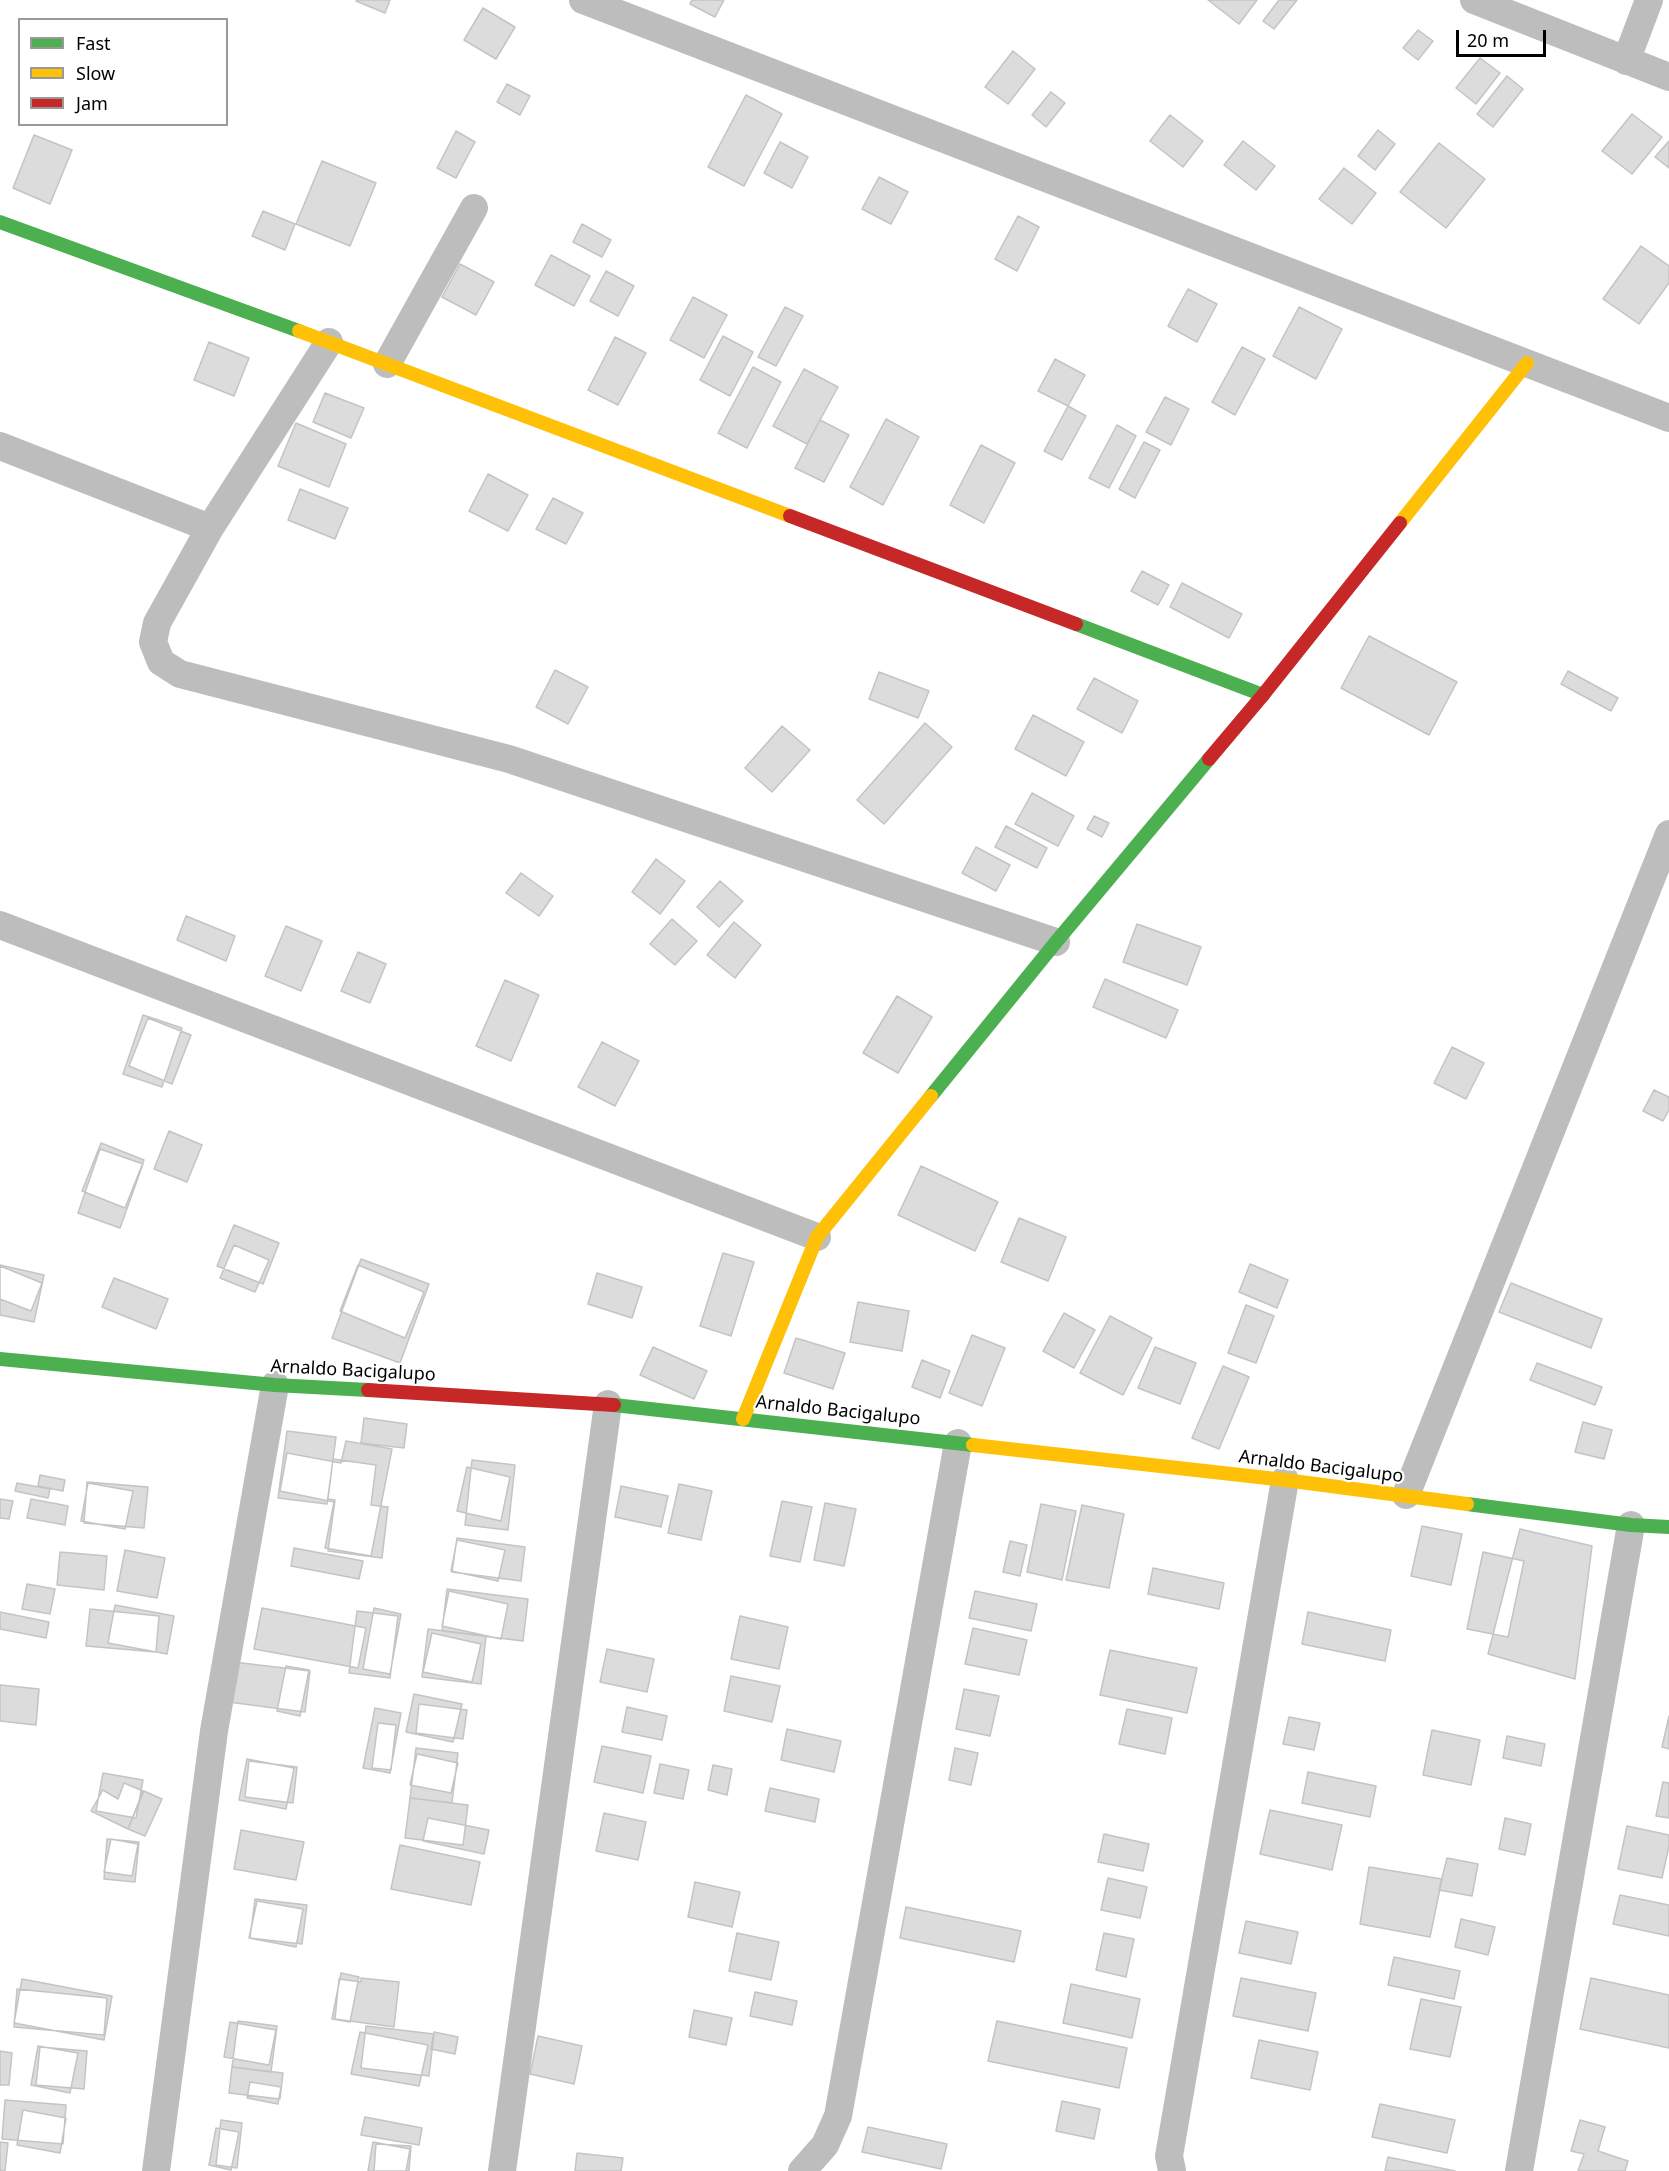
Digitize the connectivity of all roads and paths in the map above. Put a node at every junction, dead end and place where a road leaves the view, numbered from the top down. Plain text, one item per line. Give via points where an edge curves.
1 (583, 0) edge
2 (1474, 0) edge
3 (1649, 0) edge
4 (1626, 61) junction
5 (1669, 77) edge
6 (474, 208) dead end
7 (0, 222) edge
8 (329, 342) junction
9 (1527, 363) junction
10 (387, 364) junction
11 (1669, 418) edge
12 (1, 449) edge
13 (210, 528) junction
14 (1263, 695) junction
15 (1669, 834) edge
16 (0, 925) edge
17 (1056, 942) junction
18 (817, 1236) junction
19 (0, 1359) edge
20 (275, 1385) junction
21 (608, 1404) junction
22 (743, 1419) junction
23 (958, 1443) junction
24 (1285, 1480) junction
25 (1406, 1495) junction
26 (1630, 1525) junction
27 (1669, 1527) edge
28 (156, 2171) edge
29 (502, 2171) edge
30 (802, 2171) edge
31 (1172, 2171) edge
32 (1519, 2171) edge

1 - 9 street
2 - 4 street
3 - 4 street
4 - 5 street
6 - 10 street
7 - 8 street
8 - 10 street
8 - 13 street
9 - 11 street
9 - 14 street
10 - 14 street
12 - 13 street
13 - 17 street via 157,623 153,642 161,662 180,674 509,759
14 - 17 street
15 - 25 street
16 - 18 street
17 - 18 street
18 - 22 street
19 - 20 street, Arnaldo Bacigalupo
20 - 21 street, Arnaldo Bacigalupo
20 - 28 street via 214,1731
21 - 22 street, Arnaldo Bacigalupo
21 - 29 street
22 - 23 street, Arnaldo Bacigalupo
23 - 24 street, Arnaldo Bacigalupo
23 - 30 street via 838,2116 825,2145
24 - 25 street, Arnaldo Bacigalupo
24 - 31 street via 1169,2156
25 - 26 street, Arnaldo Bacigalupo
26 - 27 street, Arnaldo Bacigalupo
26 - 32 street

